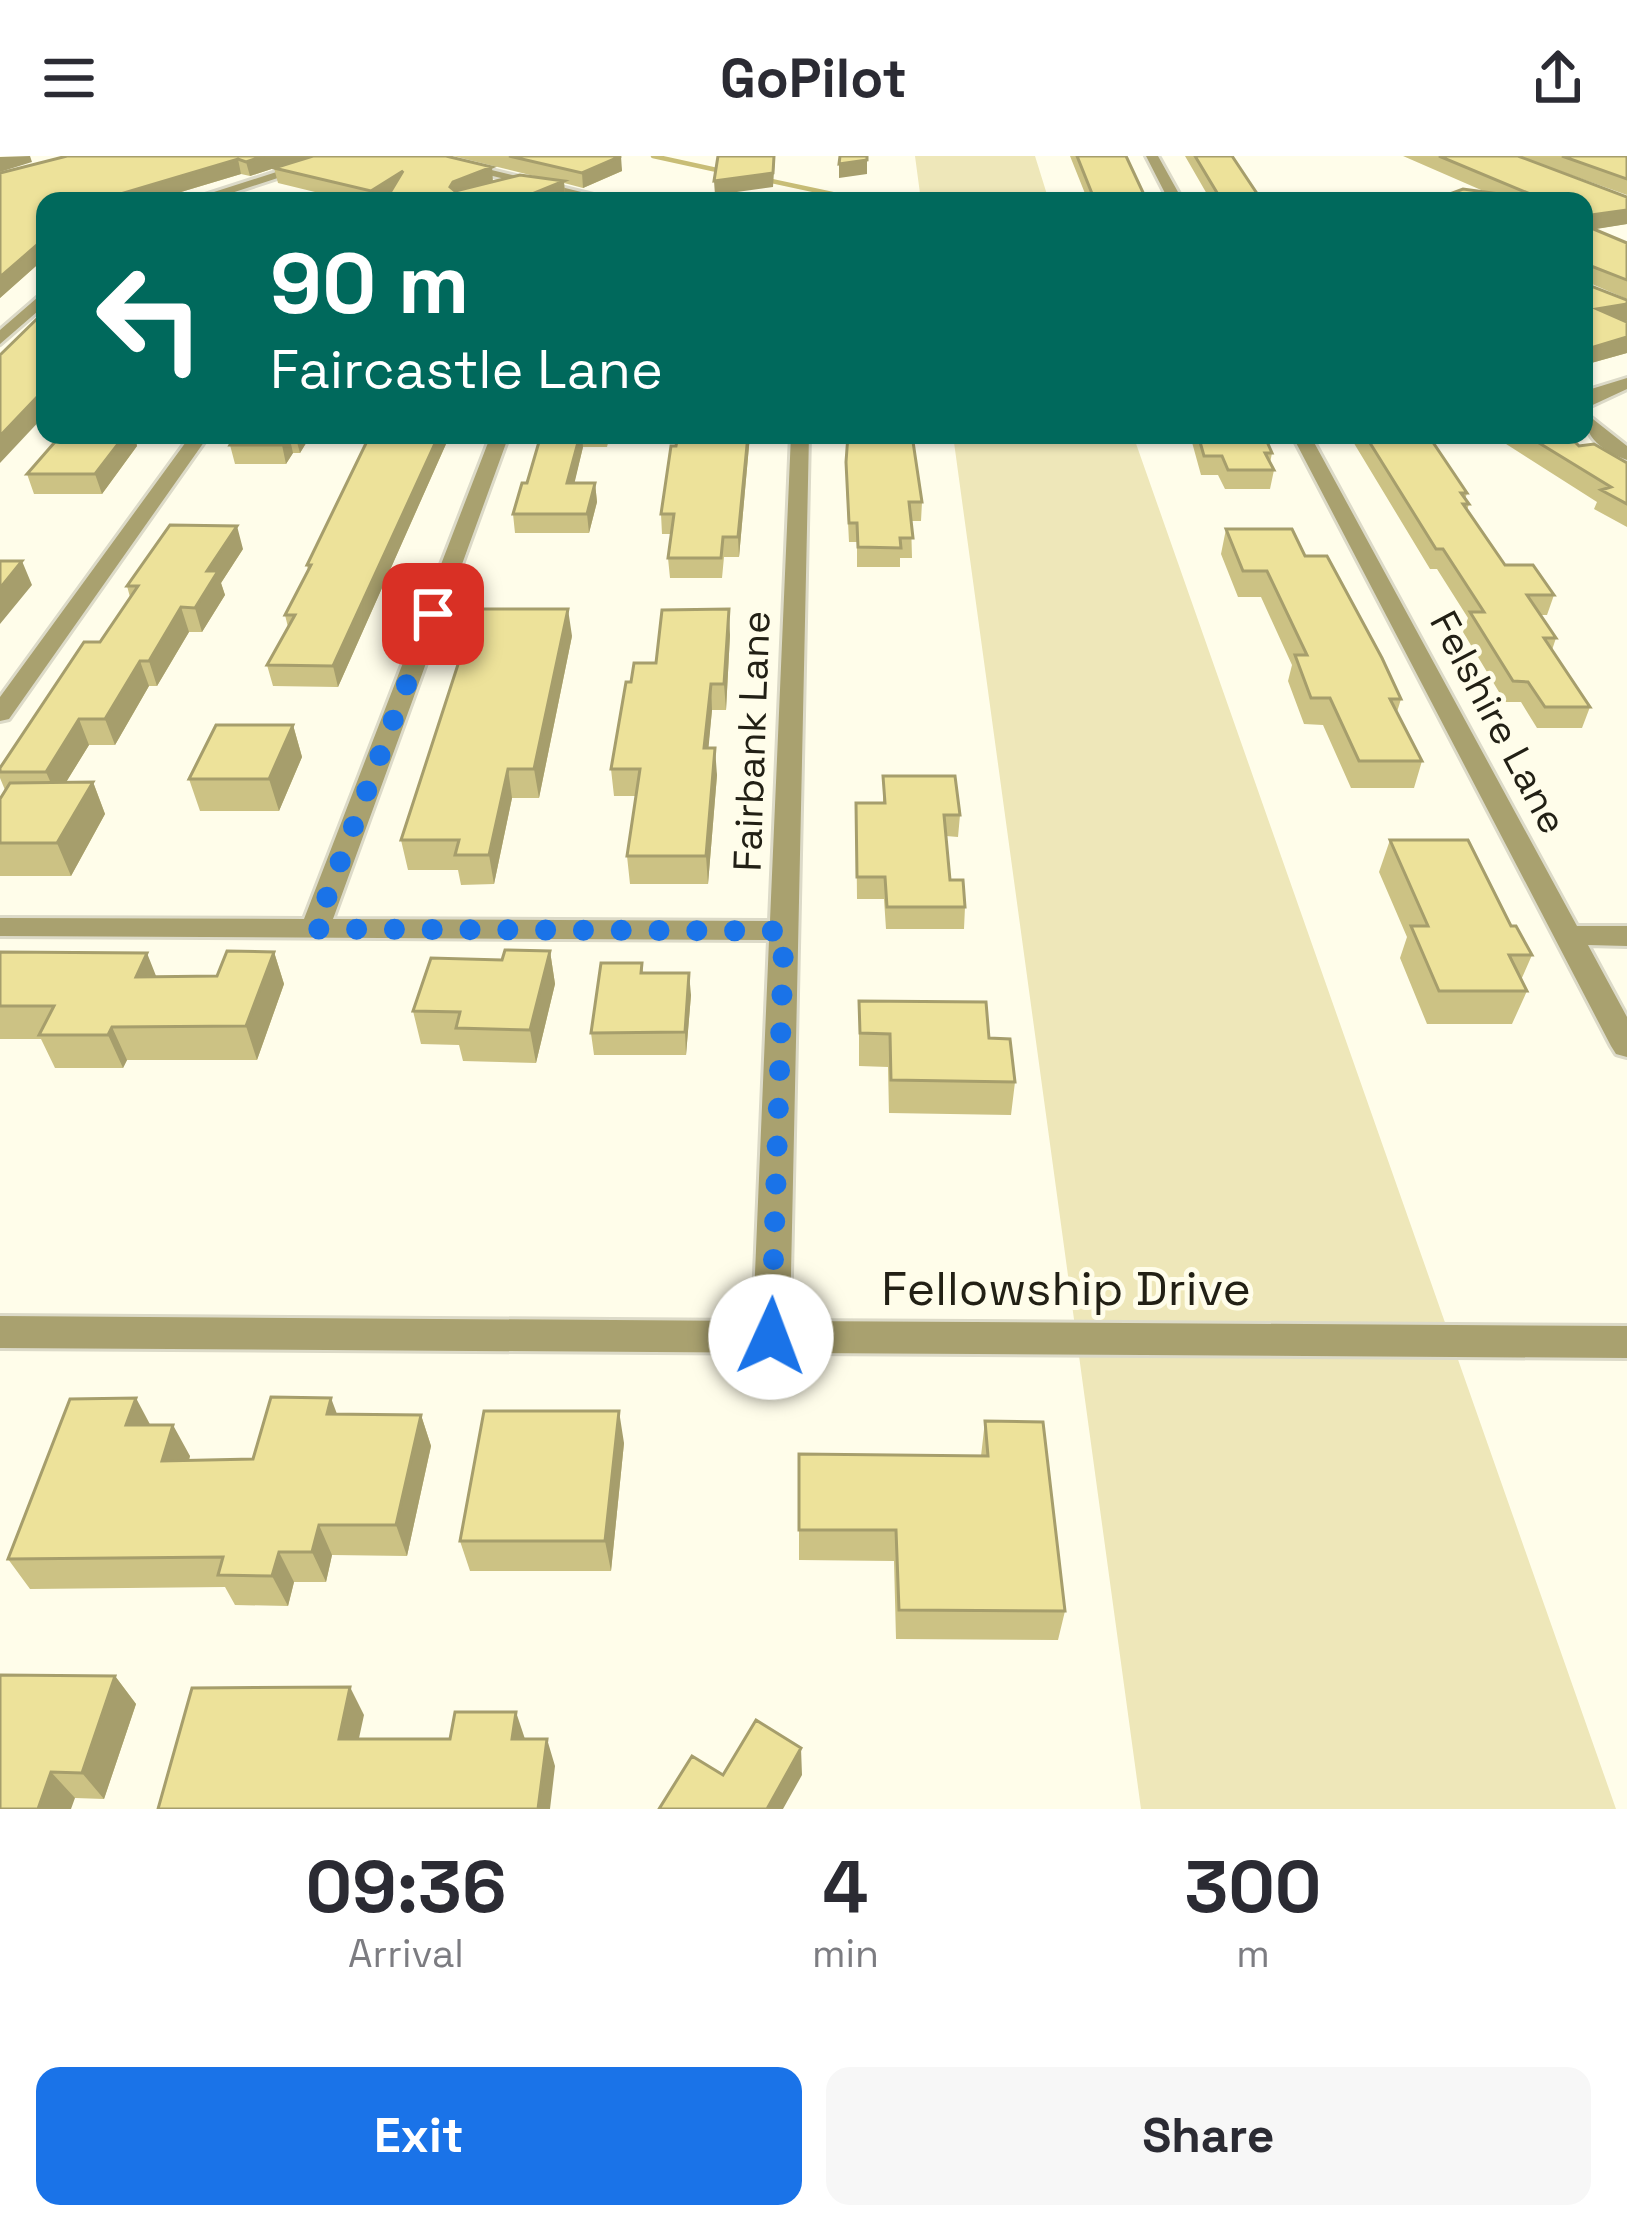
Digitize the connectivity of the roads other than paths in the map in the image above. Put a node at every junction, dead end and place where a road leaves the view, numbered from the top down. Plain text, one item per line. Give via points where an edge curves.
1 (339, 156) edge
2 (418, 156) edge
3 (1152, 156) edge
4 (522, 180) junction
5 (223, 192) edge
6 (489, 192) edge
7 (573, 192) edge
8 (1171, 192) edge
9 (36, 305) edge
10 (0, 339) edge
11 (1627, 383) edge
12 (1593, 395) edge
13 (1593, 428) edge
14 (194, 444) edge
15 (497, 444) edge
16 (800, 444) edge
17 (1306, 444) edge
18 (1627, 454) edge
19 (0, 714) edge
20 (0, 927) edge
21 (315, 929) junction
22 (784, 931) junction
23 (1569, 935) junction
24 (1627, 936) edge
25 (1627, 1046) edge
26 (0, 1333) edge
27 (771, 1337) junction
28 (1627, 1342) edge

1 - 5 street
2 - 4 street
3 - 8 street
4 - 6 street
4 - 7 street
9 - 10 street
11 - 12 street
13 - 18 street
14 - 19 street
15 - 21 street
16 - 22 street, Fairbank Lane
17 - 23 street, Felshire Lane
20 - 21 street
21 - 22 street
22 - 27 street, Fairbank Lane
23 - 24 street
23 - 25 street, Felshire Lane
26 - 27 street, Fellowship Drive
27 - 28 street, Fellowship Drive

